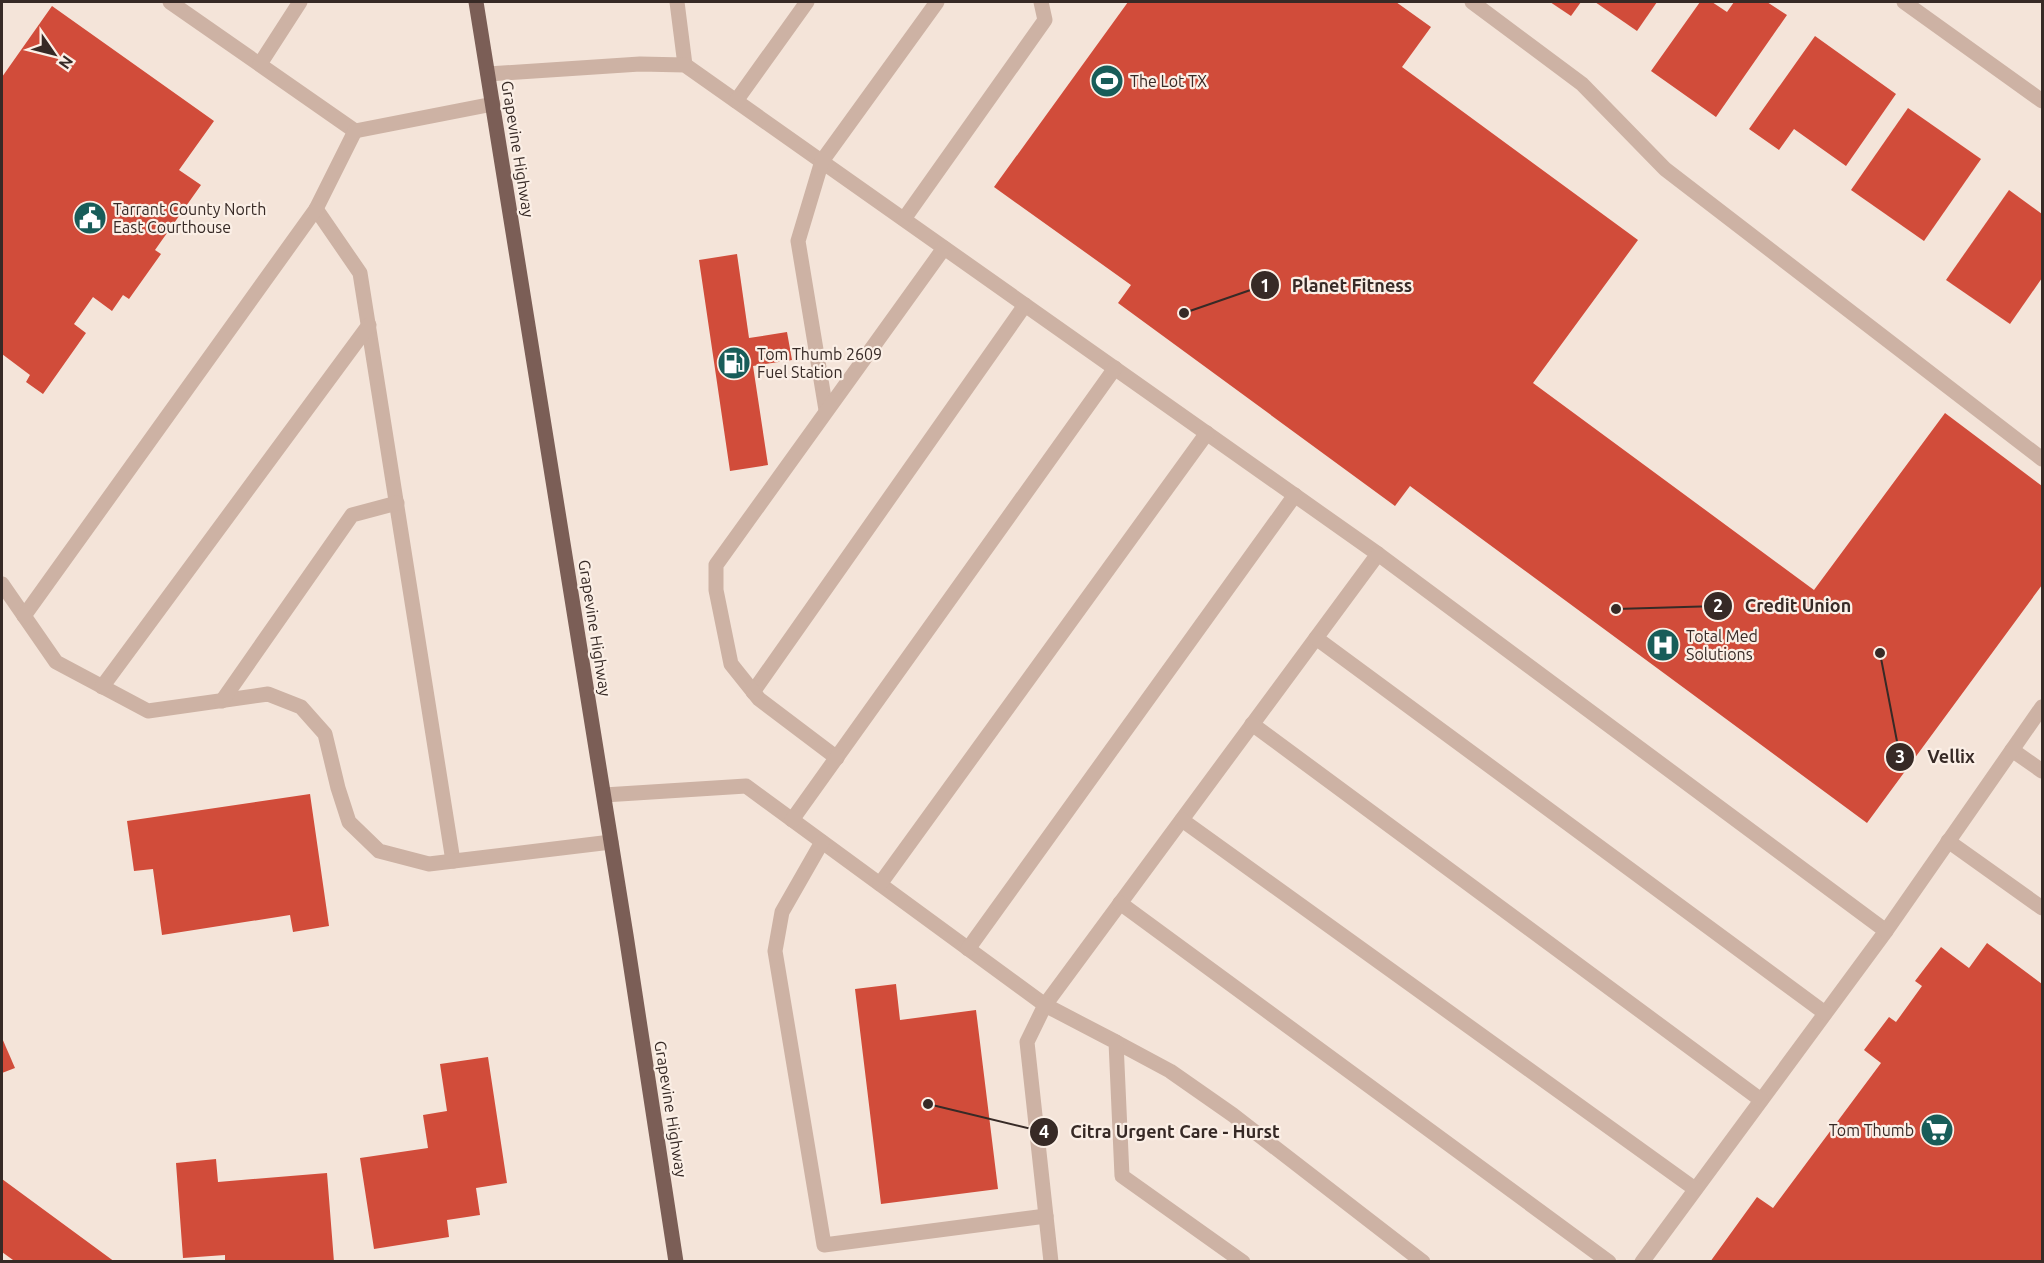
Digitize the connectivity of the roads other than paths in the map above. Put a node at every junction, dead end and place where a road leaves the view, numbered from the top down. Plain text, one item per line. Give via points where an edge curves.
1 (170, 2) edge
2 (300, 2) edge
3 (476, 2) edge
4 (677, 2) edge
5 (806, 2) edge
6 (937, 2) edge
7 (1041, 2) edge
8 (1472, 2) edge
9 (1904, 2) edge
10 (260, 64) junction
11 (685, 65) junction
12 (488, 74) junction
13 (736, 100) junction
14 (2043, 101) edge
15 (493, 104) junction
16 (355, 131) junction
17 (822, 161) junction
18 (316, 209) junction
19 (904, 219) junction
20 (944, 248) junction
21 (1025, 305) junction
22 (369, 325) junction
23 (1115, 368) junction
24 (826, 410) junction
25 (1207, 433) junction
26 (2043, 459) edge
27 (1294, 495) junction
28 (397, 504) junction
29 (1378, 554) junction
30 (2, 584) edge
31 (24, 616) junction
32 (1316, 638) junction
33 (102, 687) junction
34 (753, 692) junction
35 (222, 700) junction
36 (2043, 707) edge
37 (1252, 724) junction
38 (2012, 750) junction
39 (837, 758) junction
40 (2043, 771) edge
41 (604, 795) junction
42 (792, 820) junction
43 (1182, 820) junction
44 (1948, 841) junction
45 (611, 842) junction
46 (822, 842) junction
47 (453, 861) junction
48 (880, 884) junction
49 (1120, 903) junction
50 (2043, 908) edge
51 (1887, 930) junction
52 (968, 949) junction
53 (1045, 1005) junction
54 (1825, 1013) junction
55 (1116, 1042) junction
56 (1761, 1100) junction
57 (1695, 1189) junction
58 (1046, 1216) junction
59 (676, 1262) edge
60 (1051, 1262) edge
61 (1243, 1262) edge
62 (1422, 1262) edge
63 (1609, 1262) edge
64 (1641, 1262) edge

1 - 10 street
2 - 10 street
3 - 12 main road, Grapevine Highway
4 - 11 street
5 - 13 street
6 - 17 street
7 - 19 street via 1045,20
8 - 26 street via 1582,84 1665,169
9 - 14 street
10 - 16 street
11 - 12 street via 640,64
11 - 13 street
12 - 15 main road, Grapevine Highway
13 - 17 street
15 - 16 street
15 - 41 main road, Grapevine Highway
16 - 18 street
17 - 19 street
17 - 24 street via 798,241
18 - 22 street via 360,273
18 - 31 street
19 - 20 street
20 - 21 street
20 - 24 street
21 - 23 street
21 - 34 street
22 - 28 street
22 - 33 street
23 - 25 street
23 - 39 street
24 - 34 street via 716,565 716,590 731,664
25 - 27 street
25 - 48 street
27 - 29 street
27 - 52 street
28 - 35 street via 352,515
28 - 47 street
29 - 32 street
29 - 51 street
30 - 31 street
31 - 33 street via 56,662
32 - 37 street
32 - 54 street
33 - 35 street via 148,711
34 - 39 street
35 - 47 street via 268,694 301,707 325,734 349,822 379,851 429,864
36 - 38 street
37 - 43 street
37 - 56 street
38 - 40 street
38 - 44 street
39 - 42 street
41 - 42 street via 746,786
41 - 45 main road, Grapevine Highway
42 - 46 street
43 - 49 street
43 - 57 street
44 - 50 street
44 - 51 street
45 - 47 street
45 - 59 main road, Grapevine Highway
46 - 48 street
46 - 58 street via 782,912 775,951 824,1245
48 - 52 street
49 - 53 street
49 - 63 street
51 - 54 street
52 - 53 street
53 - 55 street
53 - 58 street via 1026,1042
54 - 56 street
55 - 61 street via 1122,1176
55 - 62 street via 1170,1071 1233,1115
56 - 57 street
57 - 64 street
58 - 60 street

